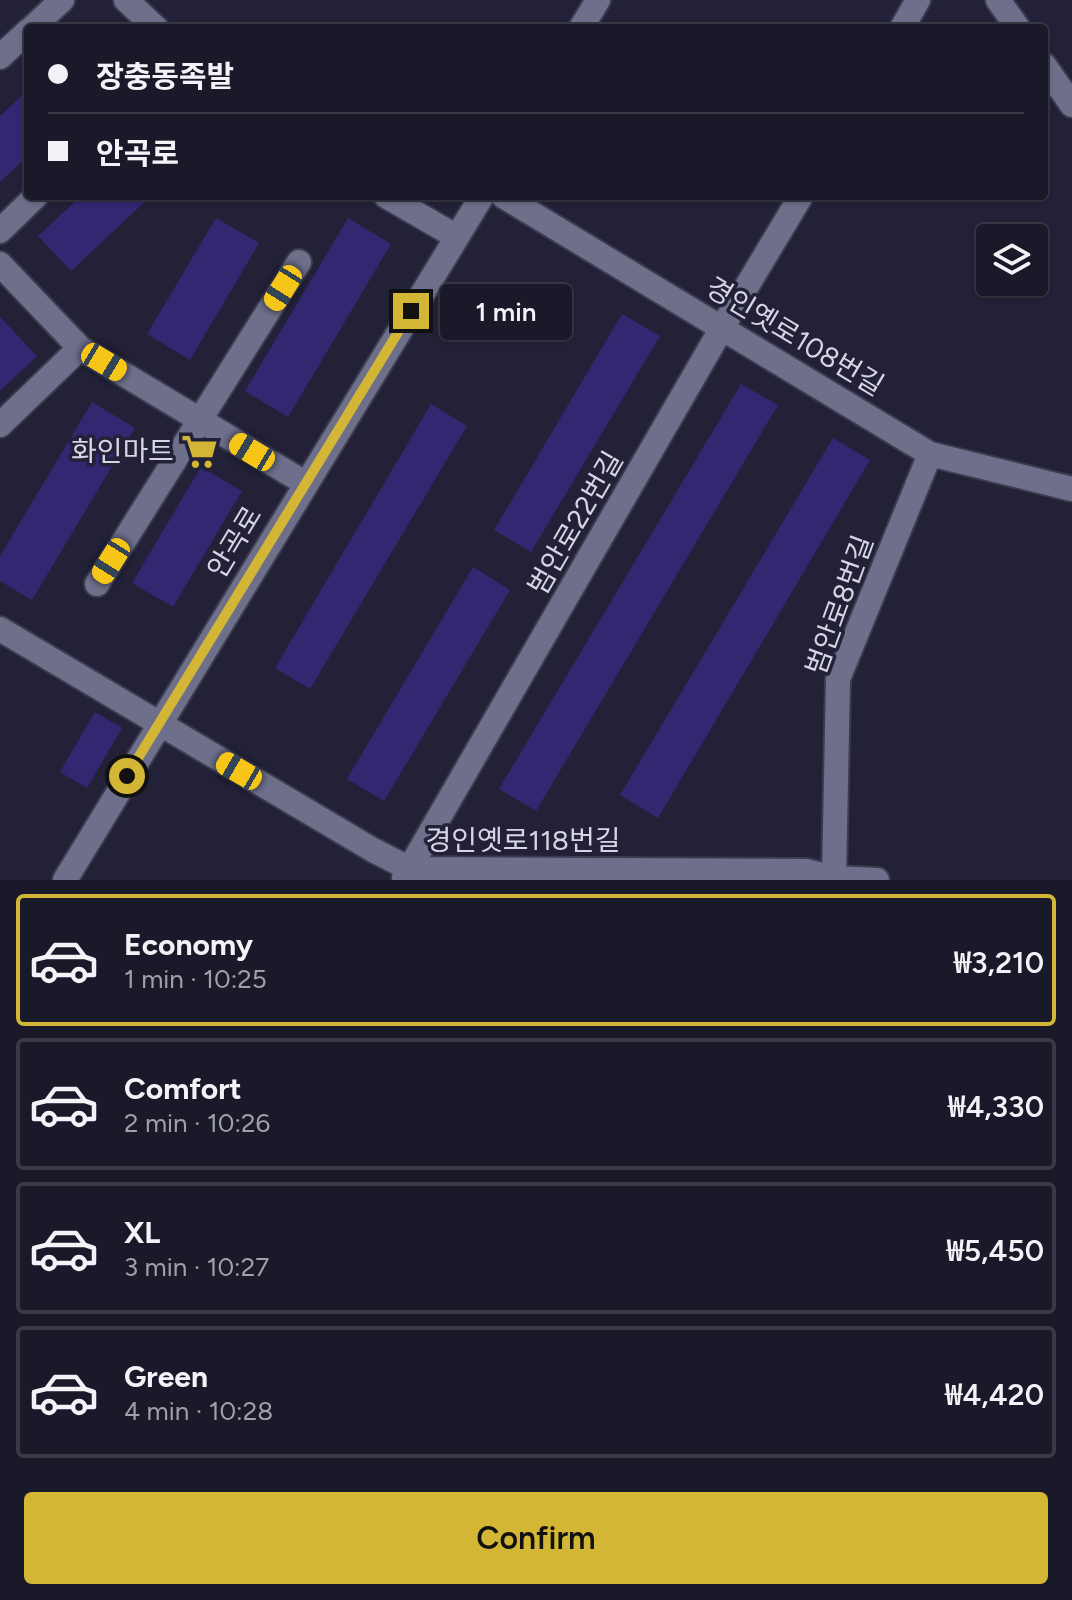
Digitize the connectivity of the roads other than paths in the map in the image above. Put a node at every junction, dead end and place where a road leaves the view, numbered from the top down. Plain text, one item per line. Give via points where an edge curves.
1 (62, 0) edge
2 (126, 0) edge
3 (598, 0) edge
4 (918, 0) edge
5 (998, 0) edge
6 (36, 24) edge
7 (152, 24) edge
8 (583, 24) edge
9 (904, 24) edge
10 (1015, 24) edge
11 (24, 35) edge
12 (0, 57) edge
13 (1048, 71) edge
14 (1072, 105) edge
15 (32, 200) edge
16 (393, 200) edge
17 (480, 200) edge
18 (510, 200) edge
19 (799, 200) edge
20 (0, 231) edge
21 (457, 237) junction
22 (299, 262) dead end
23 (0, 264) edge
24 (723, 326) junction
25 (80, 348) junction
26 (200, 421) junction
27 (0, 425) edge
28 (930, 454) junction
29 (305, 483) junction
30 (1072, 489) edge
31 (97, 584) dead end
32 (0, 629) edge
33 (158, 724) junction
34 (407, 874) edge
35 (834, 879) edge
36 (65, 880) edge
37 (877, 880) edge

1 - 6 street
2 - 7 street
3 - 8 street
4 - 9 street
5 - 10 street
11 - 12 street
13 - 14 street
15 - 20 street
16 - 21 street
17 - 21 street, 안곡로
18 - 24 street, 경인옛로108번길
19 - 24 street, 범안로22번길
21 - 29 street, 안곡로
22 - 26 street
23 - 25 street
24 - 28 street, 경인옛로108번길
24 - 34 street, 범안로22번길
25 - 26 street
25 - 27 street
26 - 29 street
26 - 31 street
28 - 30 street, 경인옛로108번길
28 - 35 street, 범안로8번길 via 838,679
29 - 33 street, 안곡로
32 - 33 street, 경인옛로118번길
33 - 34 street, 경인옛로118번길
33 - 36 street, 안곡로
34 - 35 street, 경인옛로118번길 via 807,871
35 - 37 street, 경인옛로118번길

